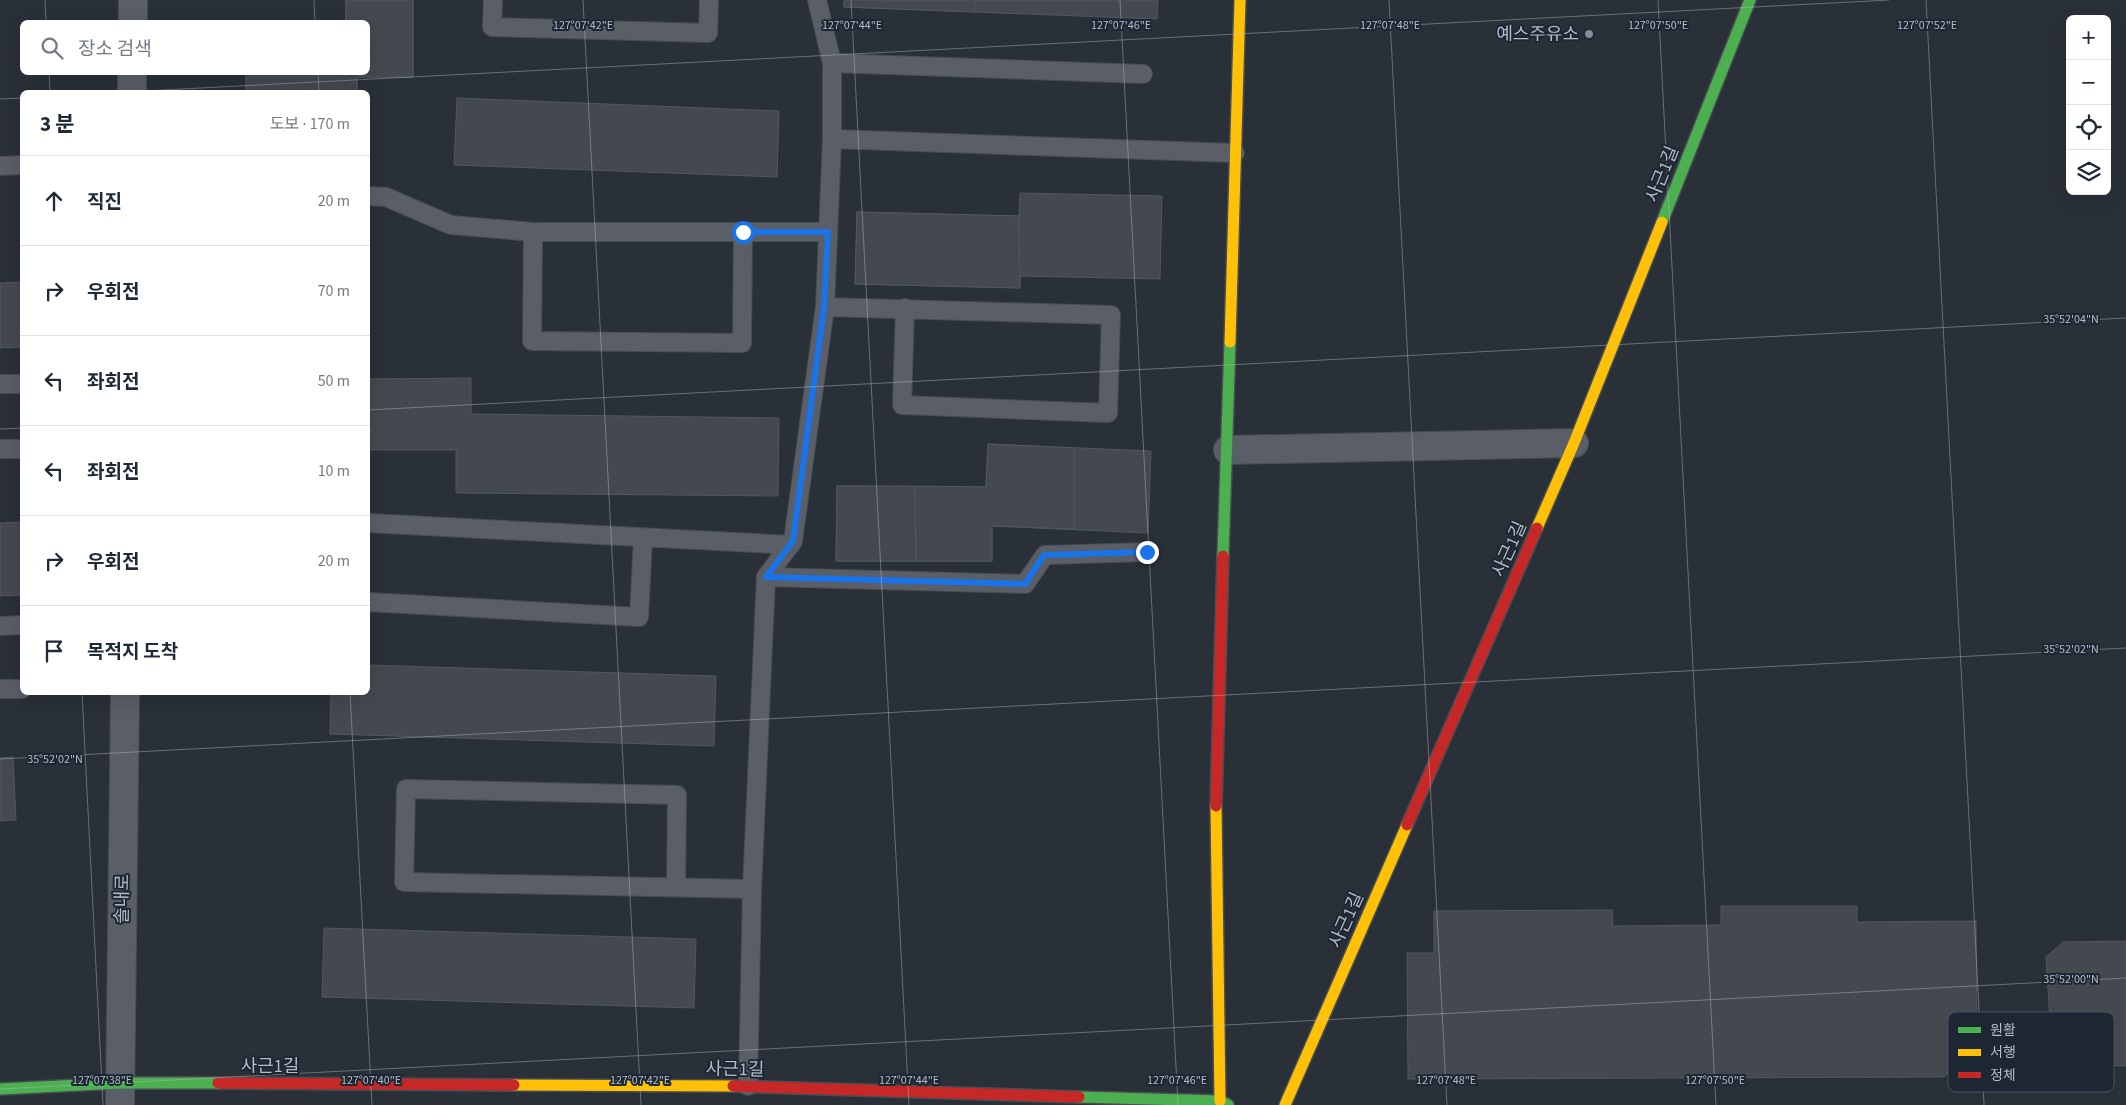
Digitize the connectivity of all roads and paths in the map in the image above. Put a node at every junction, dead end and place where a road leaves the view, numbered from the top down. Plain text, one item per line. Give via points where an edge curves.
1 (133, 0) edge
2 (493, 0) edge
3 (709, 0) edge
4 (817, 0) edge
5 (1240, 0) edge
6 (1750, 0) edge
7 (133, 20) edge
8 (832, 63) junction
9 (1143, 74) dead end
10 (132, 75) edge
11 (132, 90) edge
12 (832, 139) junction
13 (1235, 153) junction
14 (20, 165) edge
15 (0, 166) edge
16 (370, 196) edge
17 (533, 232) junction
18 (743, 232) junction
19 (828, 232) junction
20 (824, 307) junction
21 (905, 308) junction
22 (0, 384) edge
23 (20, 384) edge
24 (1574, 443) junction
25 (20, 449) edge
26 (0, 450) edge
27 (1228, 450) junction
28 (370, 523) edge
29 (643, 538) junction
30 (791, 545) junction
31 (1147, 552) dead end
32 (766, 577) junction
33 (370, 602) edge
34 (20, 625) edge
35 (0, 626) edge
36 (20, 688) edge
37 (0, 689) edge
38 (125, 695) edge
39 (676, 886) junction
40 (752, 889) junction
41 (748, 1086) junction
42 (0, 1089) edge
43 (120, 1094) edge
44 (1224, 1103) edge
45 (1284, 1105) edge

1 - 7 street
2 - 3 lane via 492,27 708,33
4 - 8 lane
5 - 13 street
6 - 24 street, 사근1길
8 - 9 lane
8 - 12 lane
10 - 11 street
12 - 13 lane
12 - 19 lane
13 - 27 street
14 - 15 lane
16 - 17 lane via 386,197 451,225
17 - 18 lane
17 - 18 lane via 532,340 742,343
18 - 19 lane
19 - 20 lane
20 - 21 lane
20 - 30 lane
21 - 21 lane via 1111,315 1108,413 902,405
22 - 23 lane
24 - 27 street
24 - 45 street, 사근1길
25 - 26 lane
27 - 44 street via 1216,798
28 - 29 lane
29 - 30 lane
29 - 33 lane via 638,617
30 - 32 lane
31 - 32 lane via 1044,555 1025,584
32 - 40 lane
34 - 35 lane
36 - 37 lane
38 - 43 street, 솔내로
39 - 39 lane via 404,882 406,789 677,795
39 - 40 lane
40 - 41 lane
41 - 43 street, 사근1길
41 - 44 street, 사근1길
42 - 43 street, 사근1길

